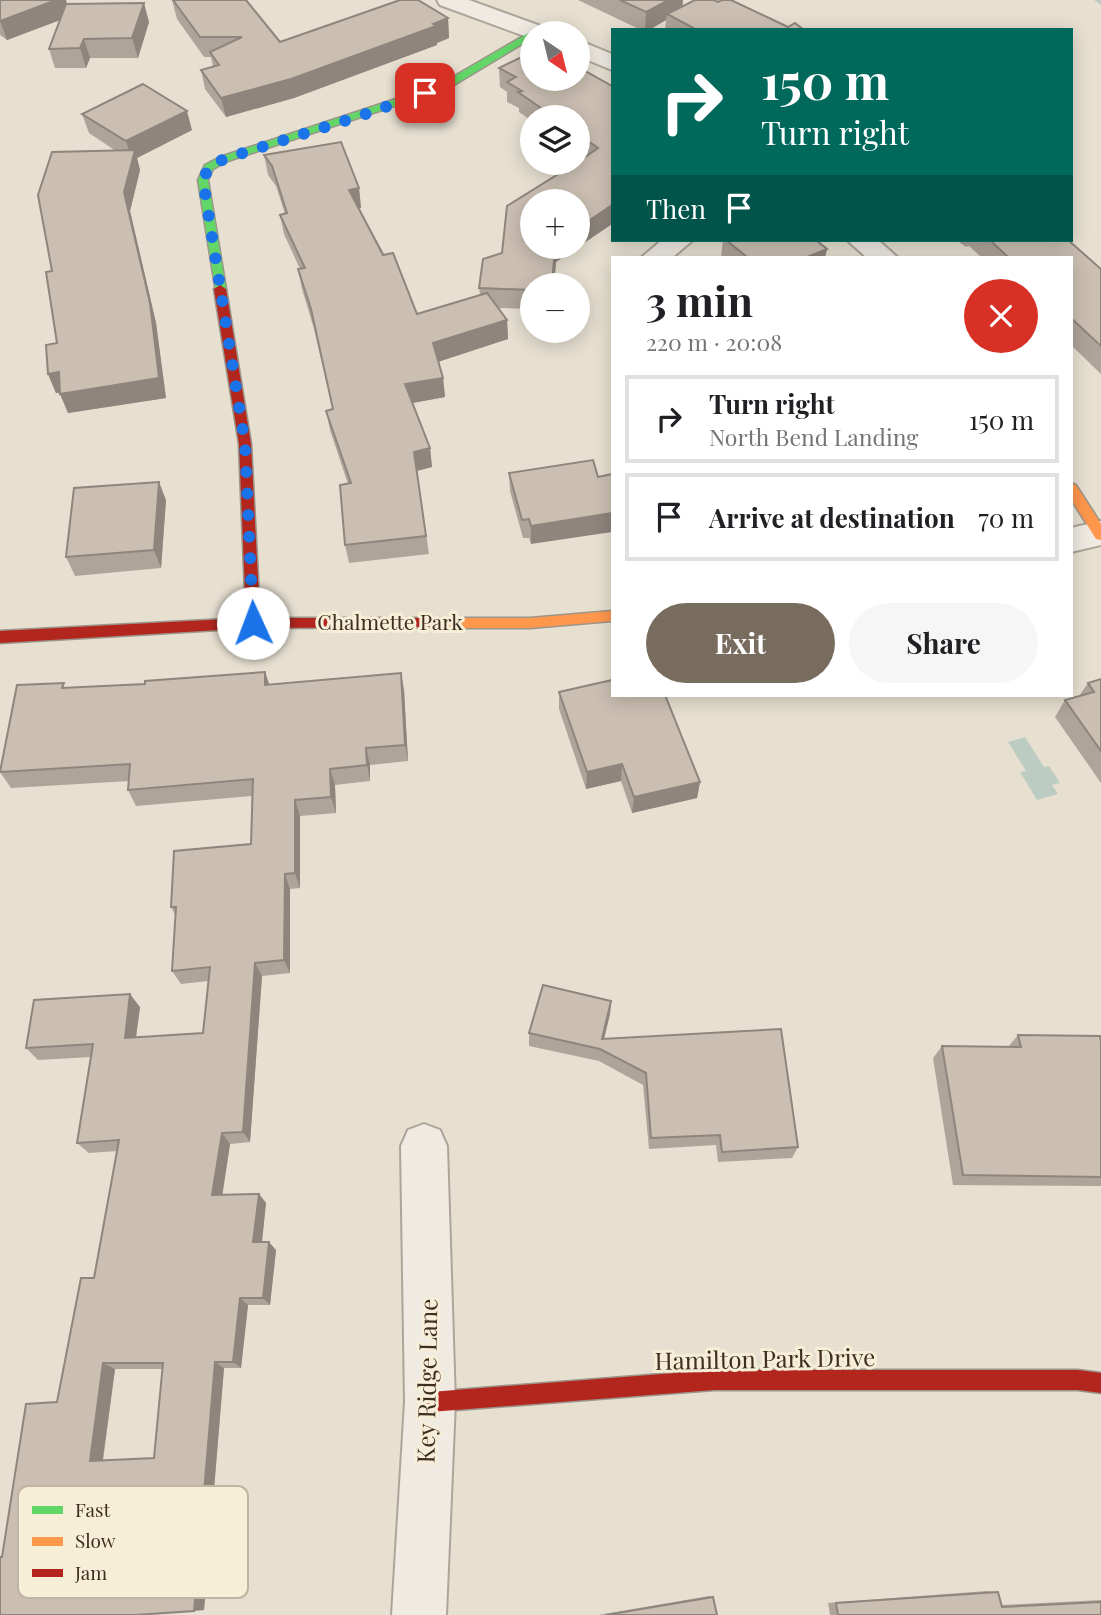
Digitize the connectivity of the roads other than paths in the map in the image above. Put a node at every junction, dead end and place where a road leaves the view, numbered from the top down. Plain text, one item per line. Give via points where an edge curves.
1 (448, 0) edge
2 (520, 28) edge
3 (520, 41) edge
4 (590, 53) edge
5 (611, 63) edge
6 (676, 242) edge
7 (864, 242) edge
8 (657, 256) edge
9 (882, 256) edge
10 (1073, 493) edge
11 (1090, 536) edge
12 (611, 616) edge
13 (253, 623) junction
14 (0, 637) edge
15 (424, 1146) dead end
16 (1101, 1383) edge
17 (430, 1402) junction
18 (419, 1615) edge

1 - 2 street
3 - 13 street via 445,86 224,159 209,167 203,180 245,444
4 - 5 street
6 - 8 street
7 - 9 street
10 - 11 street
12 - 13 street, Chalmette Park via 530,623
13 - 14 street, Chalmette Park
15 - 17 street, Key Ridge Lane
16 - 17 street, Hamilton Park Drive via 714,1380
17 - 18 street, Key Ridge Lane

